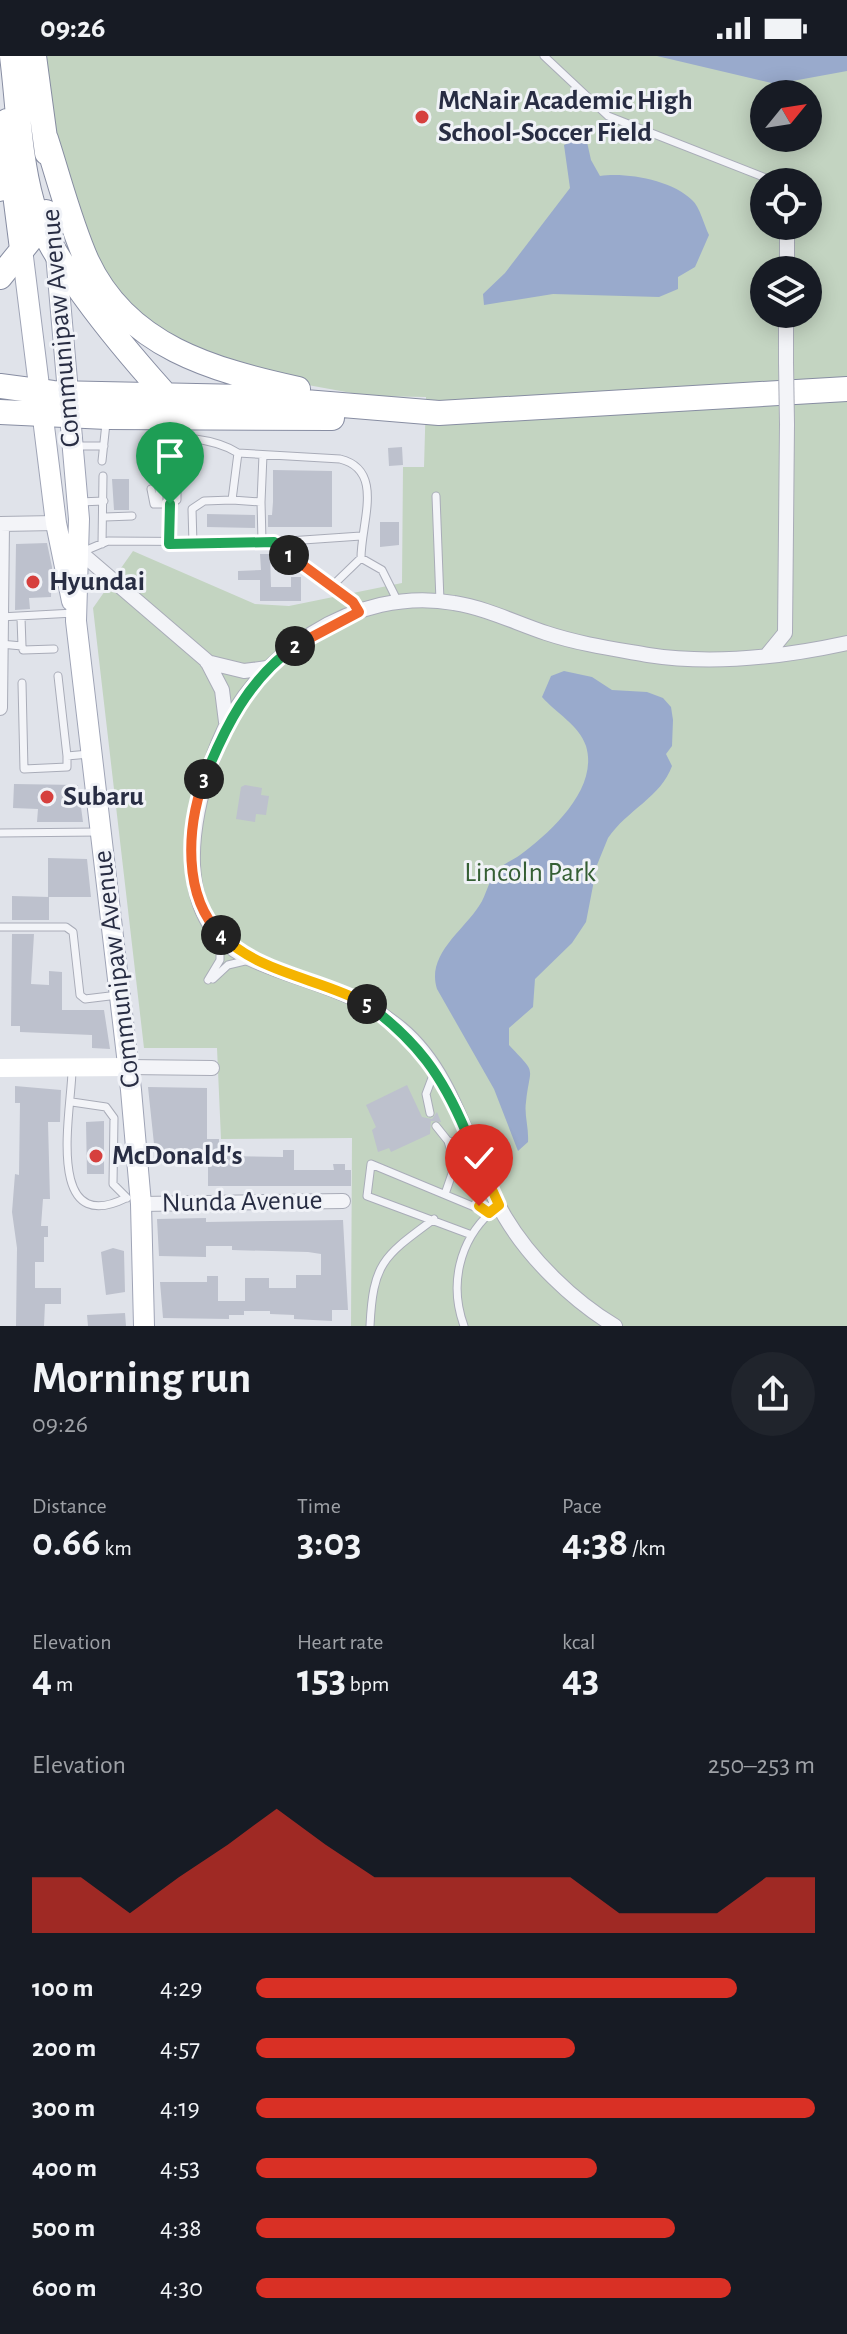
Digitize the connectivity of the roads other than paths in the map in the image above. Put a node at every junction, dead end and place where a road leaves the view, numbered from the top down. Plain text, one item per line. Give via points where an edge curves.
1 (12, 56) edge
2 (34, 56) edge
3 (544, 56) edge
4 (0, 64) edge
5 (7, 121) junction
6 (46, 139) junction
7 (750, 172) edge
8 (0, 189) edge
9 (45, 212) junction
10 (55, 248) junction
11 (22, 249) junction
12 (0, 277) edge
13 (786, 328) edge
14 (0, 386) edge
15 (847, 389) edge
16 (167, 397) junction
17 (41, 403) junction
18 (67, 404) junction
19 (362, 406) junction
20 (0, 412) edge
21 (414, 413) junction
22 (107, 417) junction
23 (185, 417) junction
24 (172, 440) junction
25 (71, 445) junction
26 (104, 446) junction
27 (238, 453) junction
28 (263, 455) junction
29 (154, 457) dead end
30 (173, 457) dead end
31 (93, 462) dead end
32 (93, 476) dead end
33 (155, 489) dead end
34 (173, 489) dead end
35 (436, 496) dead end
36 (232, 500) junction
37 (104, 501) junction
38 (77, 502) junction
39 (261, 502) junction
40 (170, 504) junction
41 (132, 516) dead end
42 (105, 517) junction
43 (56, 523) junction
44 (1, 524) edge
45 (361, 536) junction
46 (262, 541) junction
47 (274, 542) junction
48 (102, 544) junction
49 (169, 544) junction
50 (193, 544) junction
51 (80, 552) junction
52 (361, 558) junction
53 (331, 587) junction
54 (440, 601) junction
55 (398, 602) junction
56 (359, 612) junction
57 (76, 613) junction
58 (0, 617) edge
59 (21, 618) junction
60 (785, 633) junction
61 (847, 643) edge
62 (0, 644) edge
63 (22, 646) junction
64 (54, 649) dead end
65 (804, 651) junction
66 (767, 655) junction
67 (207, 661) junction
68 (267, 668) junction
69 (58, 676) dead end
70 (22, 683) dead end
71 (0, 708) edge
72 (226, 722) junction
73 (92, 754) junction
74 (67, 756) junction
75 (101, 832) junction
76 (0, 833) edge
77 (0, 927) edge
78 (217, 931) junction
79 (251, 960) junction
80 (120, 995) junction
81 (72, 1067) junction
82 (129, 1067) junction
83 (0, 1068) edge
84 (212, 1068) dead end
85 (435, 1070) junction
86 (72, 1102) junction
87 (430, 1113) dead end
88 (436, 1126) dead end
89 (448, 1141) junction
90 (472, 1145) junction
91 (445, 1194) junction
92 (133, 1201) junction
93 (343, 1201) dead end
94 (494, 1209) junction
95 (434, 1219) junction
96 (469, 1234) junction
97 (605, 1324) edge
98 (144, 1326) edge
99 (370, 1326) edge
100 (464, 1326) edge

1 - 9 highway via 30,192
2 - 6 highway
3 - 7 lane via 608,116
4 - 5 highway, Communipaw Avenue
5 - 8 highway
5 - 11 highway, Communipaw Avenue
6 - 9 highway, Communipaw Avenue
6 - 19 highway via 88,263 132,322 200,364
9 - 10 highway
9 - 11 highway
10 - 16 highway
10 - 18 main road, Communipaw Avenue
11 - 12 highway
11 - 17 main road, Communipaw Avenue
13 - 60 street, bridge
14 - 17 highway
15 - 21 highway
16 - 18 highway
16 - 19 highway
16 - 23 highway
17 - 18 highway
17 - 20 highway
17 - 43 main road, Communipaw Avenue
18 - 22 highway
18 - 25 main road, Communipaw Avenue
19 - 21 highway
21 - 23 highway via 362,419
22 - 23 highway
22 - 26 lane
24 - 27 lane via 211,439
24 - 29 lane via 150,444
24 - 30 lane
25 - 26 lane
25 - 38 main road, Communipaw Avenue
26 - 31 lane via 104,460
27 - 28 lane
27 - 36 lane
28 - 39 lane
28 - 45 lane via 356,463 365,472 367,490
32 - 37 lane via 104,478
33 - 40 lane via 151,501
34 - 40 lane via 177,500
35 - 54 lane
36 - 39 lane
36 - 50 lane via 204,501 192,509
37 - 38 lane
37 - 42 lane
38 - 51 main road, Communipaw Avenue
39 - 46 lane
40 - 49 lane
41 - 42 lane
42 - 48 lane
43 - 44 street
43 - 57 main road, Communipaw Avenue
44 - 58 street
45 - 47 lane
45 - 52 lane
46 - 47 lane
46 - 50 lane
47 - 53 lane
48 - 49 lane
48 - 51 lane
49 - 50 lane
51 - 57 main road, Communipaw Avenue
51 - 67 street
52 - 53 lane
52 - 55 lane via 382,570
53 - 56 lane
54 - 55 street
54 - 66 street via 548,634 653,656
55 - 56 street
56 - 68 street via 308,636
57 - 59 lane
57 - 73 main road, Communipaw Avenue
58 - 59 lane
58 - 62 street
59 - 63 lane
60 - 65 street
60 - 66 street
61 - 65 street
62 - 63 lane
62 - 71 street
63 - 64 lane
65 - 66 street
67 - 68 street via 244,671
67 - 72 street via 222,690
68 - 72 street
69 - 74 lane
70 - 74 lane via 24,769 67,767
72 - 78 street via 202,784 190,842 196,892
73 - 74 lane
73 - 75 main road, Communipaw Avenue
75 - 76 lane
75 - 80 main road, Communipaw Avenue
77 - 80 lane via 66,927 73,932 80,995
78 - 79 street
78 - 79 lane via 222,949 210,980 228,965
79 - 85 street via 366,1003 404,1032
80 - 82 main road, Communipaw Avenue
81 - 82 street
81 - 83 street
81 - 86 lane
82 - 84 street
82 - 92 main road, Communipaw Avenue
85 - 87 lane via 426,1094
85 - 90 street
86 - 92 lane via 106,1107 114,1118 113,1184
86 - 92 lane via 66,1174 75,1192 92,1203
88 - 89 lane
89 - 90 lane
89 - 91 lane via 455,1165
90 - 94 street
91 - 94 lane
91 - 95 lane via 371,1164 367,1196
92 - 93 street, Nunda Avenue
92 - 98 main road, Communipaw Avenue
94 - 96 lane
94 - 97 street via 539,1262
95 - 96 lane
95 - 99 lane via 391,1250 380,1267 372,1290
96 - 100 lane via 456,1285

